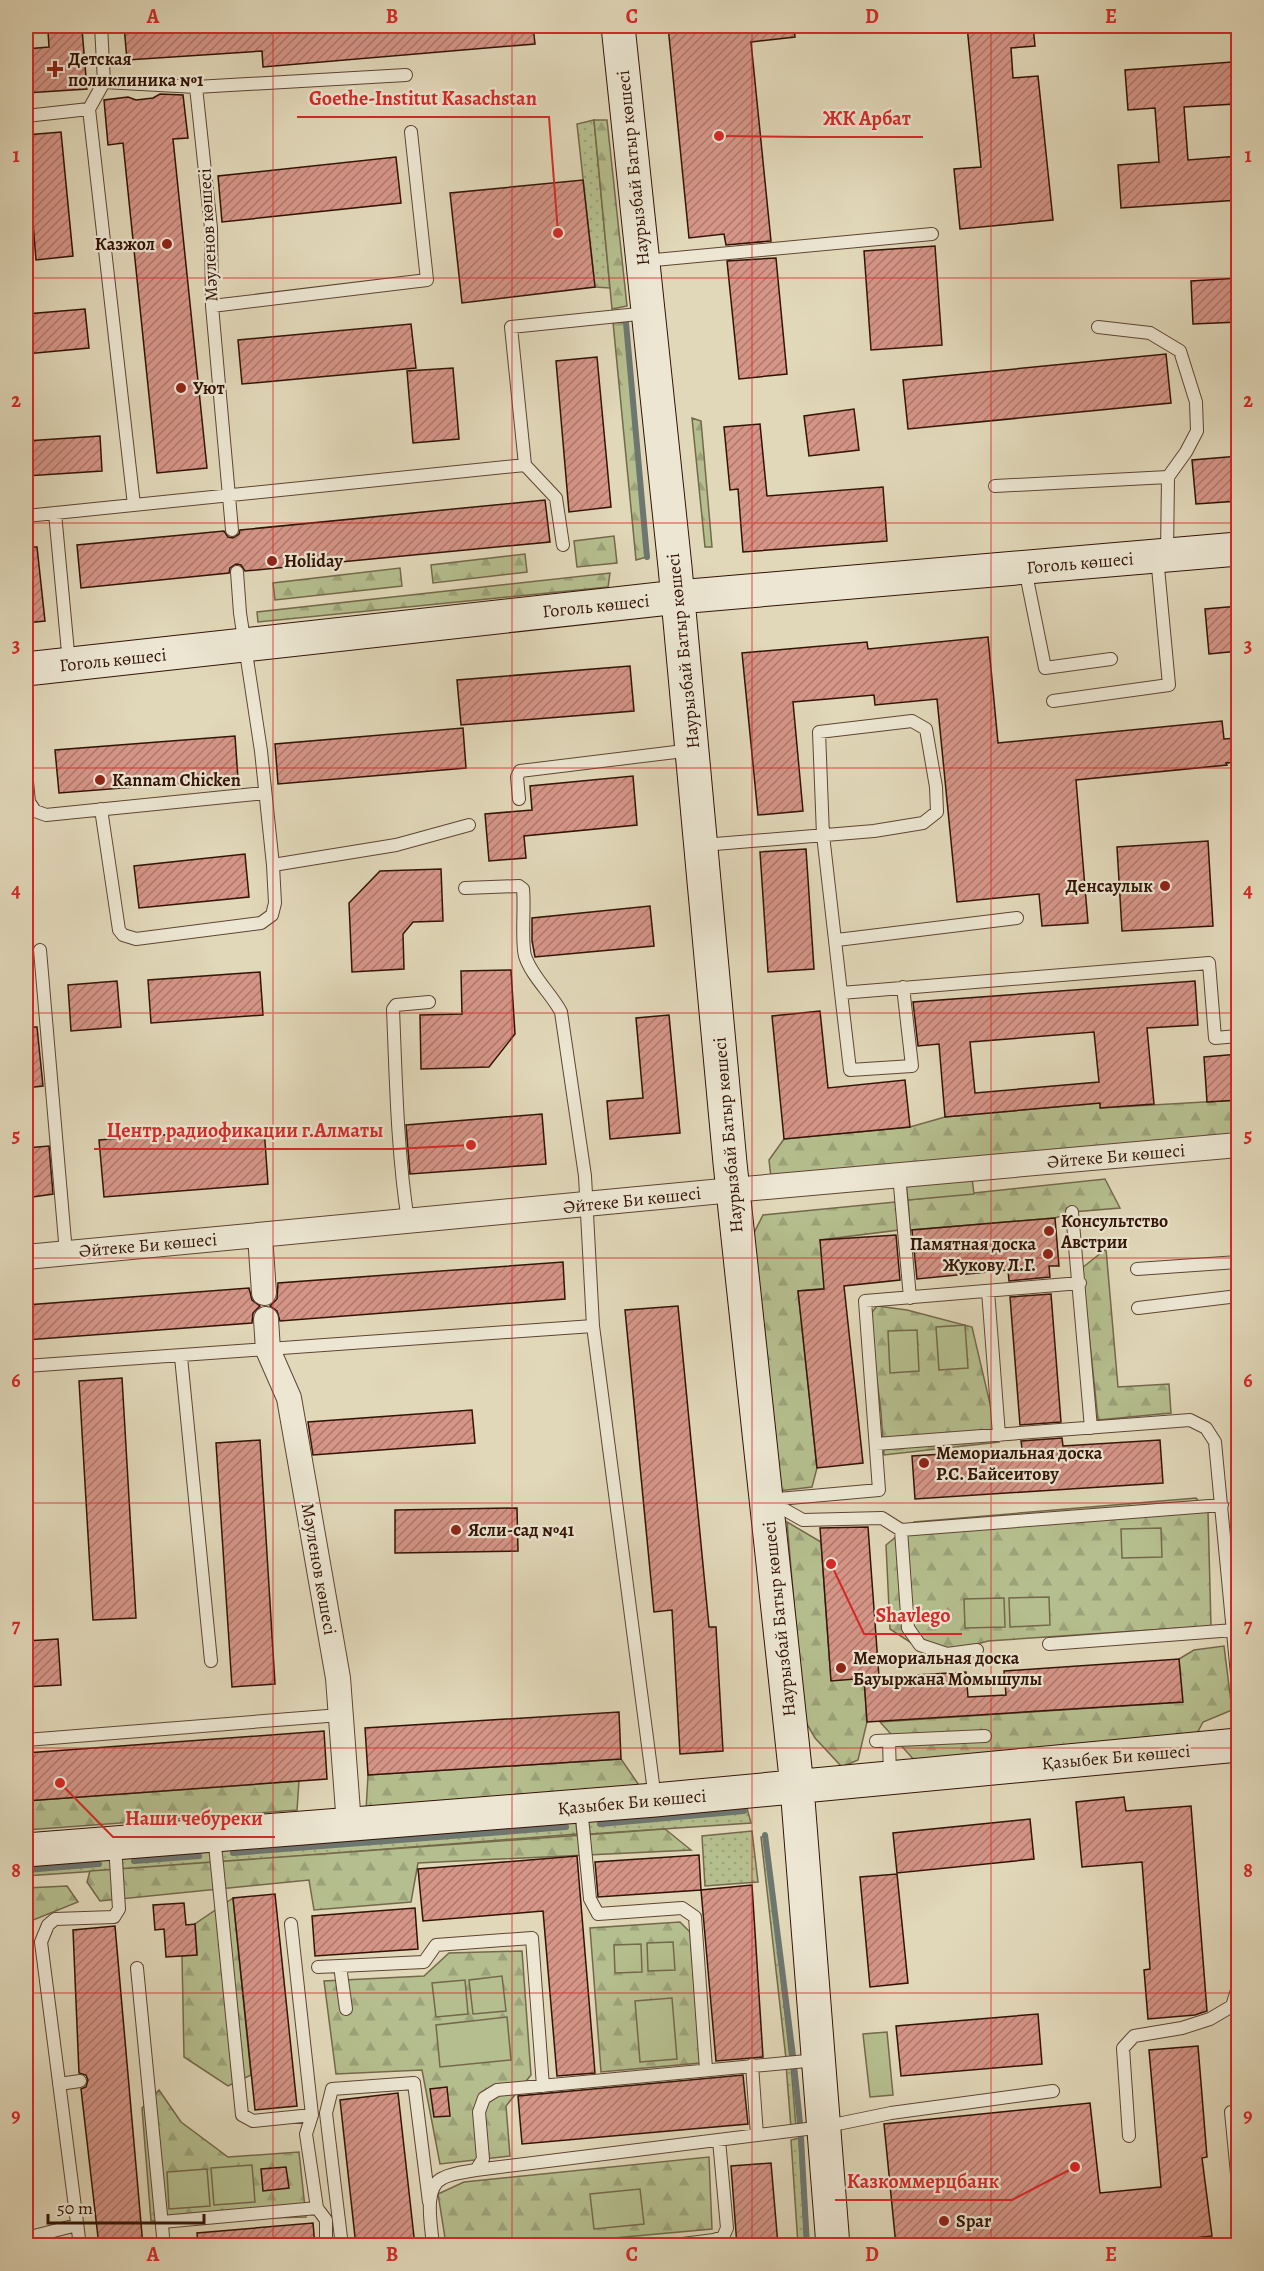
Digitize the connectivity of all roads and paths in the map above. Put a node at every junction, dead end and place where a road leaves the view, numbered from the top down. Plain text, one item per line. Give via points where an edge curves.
1 (101, 26) edge
2 (618, 26) edge
3 (406, 75) dead end
4 (104, 82) junction
5 (196, 87) junction
6 (89, 109) junction
7 (26, 116) edge
8 (411, 132) dead end
9 (932, 234) dead end
10 (643, 261) junction
11 (212, 306) junction
12 (649, 312) junction
13 (1098, 327) dead end
14 (525, 465) junction
15 (1168, 477) junction
16 (995, 486) dead end
17 (230, 496) junction
18 (134, 505) junction
19 (55, 513) junction
20 (26, 516) edge
21 (232, 531) dead end
22 (563, 545) dead end
23 (1239, 549) edge
24 (1162, 555) junction
25 (1025, 567) junction
26 (237, 572) dead end
27 (678, 597) junction
28 (247, 645) junction
29 (1111, 659) dead end
30 (69, 664) junction
31 (26, 669) edge
32 (1053, 701) dead end
33 (693, 750) junction
34 (26, 772) edge
35 (265, 793) junction
36 (519, 799) dead end
37 (101, 809) junction
38 (470, 825) dead end
39 (823, 836) junction
40 (702, 846) junction
41 (273, 865) junction
42 (465, 888) dead end
43 (1017, 918) dead end
44 (837, 940) junction
45 (40, 950) dead end
46 (903, 987) junction
47 (842, 993) junction
48 (429, 1002) dead end
49 (1239, 1036) edge
50 (1239, 1145) edge
51 (899, 1175) junction
52 (733, 1190) junction
53 (586, 1204) junction
54 (1072, 1212) dead end
55 (408, 1221) junction
56 (260, 1235) junction
57 (66, 1253) junction
58 (26, 1257) edge
59 (1239, 1262) edge
60 (1137, 1269) dead end
61 (1080, 1283) junction
62 (988, 1291) junction
63 (264, 1293) dead end
64 (1239, 1296) edge
65 (910, 1298) junction
66 (1138, 1308) dead end
67 (266, 1319) dead end
68 (593, 1326) junction
69 (268, 1350) junction
70 (181, 1357) junction
71 (26, 1366) edge
72 (1091, 1428) junction
73 (999, 1435) junction
74 (876, 1444) junction
75 (767, 1500) junction
76 (1222, 1505) junction
77 (901, 1530) junction
78 (1236, 1629) edge
79 (1049, 1644) dead end
80 (977, 1650) dead end
81 (211, 1661) dead end
82 (1239, 1685) edge
83 (340, 1715) junction
84 (984, 1736) dead end
85 (26, 1740) edge
86 (1239, 1745) edge
87 (891, 1778) junction
88 (797, 1787) junction
89 (655, 1800) junction
90 (581, 1806) junction
91 (349, 1825) junction
92 (214, 1835) junction
93 (115, 1843) junction
94 (26, 1850) edge
95 (291, 1924) dead end
96 (340, 1966) junction
97 (318, 1967) dead end
98 (137, 1968) dead end
99 (1239, 1987) edge
100 (346, 2008) dead end
101 (819, 2059) junction
102 (752, 2065) junction
103 (706, 2069) junction
104 (80, 2081) dead end
105 (59, 2084) junction
106 (543, 2086) junction
107 (1053, 2091) dead end
108 (1231, 2112) dead end
109 (312, 2115) junction
110 (823, 2127) junction
111 (757, 2135) junction
112 (1129, 2136) dead end
113 (719, 2140) junction
114 (476, 2170) junction
115 (1239, 2184) edge
116 (429, 2202) junction
117 (317, 2208) junction
118 (162, 2222) junction
119 (77, 2225) junction
120 (163, 2236) dead end
121 (26, 2238) edge
122 (80, 2246) edge
123 (326, 2246) edge
124 (342, 2246) edge
125 (433, 2246) edge
126 (667, 2246) edge
127 (833, 2246) edge

1 - 4 lane
2 - 10 main road, Наурызбай Батыр көшесі
3 - 5 lane
4 - 5 lane
4 - 6 lane
5 - 11 lane, Мәуленов көшесі via 211,228
6 - 7 lane
6 - 18 lane
8 - 11 lane via 427,280
9 - 10 lane
10 - 12 main road, Наурызбай Батыр көшесі
11 - 17 lane, Мәуленов көшесі
12 - 14 lane via 511,327
12 - 27 main road, Наурызбай Батыр көшесі
13 - 15 lane via 1150,333 1180,351 1196,402 1197,431
14 - 17 lane
14 - 22 lane via 556,498
15 - 16 lane
15 - 24 lane
17 - 18 lane
17 - 21 lane, Мәуленов көшесі
18 - 19 lane
19 - 20 lane
19 - 30 lane
23 - 24 main road, Гоголь көшесі
24 - 25 main road, Гоголь көшесі
24 - 32 lane via 1169,685
25 - 27 main road, Гоголь көшесі
25 - 29 lane via 1045,668
26 - 28 lane
27 - 28 main road, Гоголь көшесі
27 - 33 main road, Наурызбай Батыр көшесі
28 - 30 main road, Гоголь көшесі
28 - 35 lane
30 - 31 main road, Гоголь көшесі
33 - 36 lane via 520,771
33 - 40 main road, Наурызбай Батыр көшесі
34 - 37 lane via 29,802 35,812 46,815
35 - 37 lane
35 - 41 lane
37 - 41 lane via 119,930 123,935 136,939 261,922 273,915
38 - 41 lane via 396,845
39 - 39 lane via 923,823 937,812 926,729 912,721 819,732
39 - 40 lane
39 - 44 lane
40 - 52 main road, Наурызбай Батыр көшесі
42 - 53 lane via 523,889 525,955 561,1012 584,1164
43 - 44 lane
44 - 47 lane
45 - 57 lane
46 - 47 lane
46 - 47 lane via 912,1066 850,1070
46 - 49 lane via 1209,963 1215,1038
48 - 55 lane via 400,1003 393,1009 397,1126
50 - 51 street, Әйтеке Би көшесі
51 - 52 street, Әйтеке Би көшесі
51 - 65 lane
52 - 53 street, Әйтеке Би көшесі
52 - 75 main road, Наурызбай Батыр көшесі
53 - 55 street, Әйтеке Би көшесі
53 - 68 lane
54 - 61 lane
55 - 56 street, Әйтеке Би көшесі
56 - 57 street, Әйтеке Би көшесі
56 - 63 street
57 - 58 street, Әйтеке Би көшесі
59 - 60 lane
61 - 62 lane
61 - 72 lane
62 - 65 lane
62 - 73 lane
64 - 66 lane
65 - 74 lane via 865,1301
67 - 69 street, Мәуленов көшесі
68 - 69 lane
68 - 89 lane
69 - 70 lane
69 - 83 street, Мәуленов көшесі via 289,1398 338,1678
70 - 71 lane
70 - 81 lane
72 - 73 lane
72 - 76 lane via 1190,1420 1206,1428 1215,1442
73 - 74 lane
74 - 75 lane via 879,1490
75 - 77 lane via 803,1520 882,1518
75 - 88 main road, Наурызбай Батыр көшесі
76 - 77 lane
76 - 78 lane
77 - 80 lane via 908,1628 920,1645 947,1654
78 - 79 lane
78 - 82 lane
83 - 85 lane
83 - 91 street, Мәуленов көшесі
84 - 87 lane via 883,1741
86 - 87 main road, Қазыбек Би көшесі
87 - 88 main road, Қазыбек Би көшесі
88 - 89 main road, Қазыбек Би көшесі
88 - 101 main road, Наурызбай Батыр көшесі
89 - 90 main road, Қазыбек Би көшесі
90 - 91 main road, Қазыбек Би көшесі
90 - 103 lane via 590,1899 598,1914 682,1908 695,1917
91 - 92 main road, Қазыбек Би көшесі
92 - 93 main road, Қазыбек Би көшесі
92 - 109 lane via 242,2115 253,2121
93 - 94 main road, Қазыбек Би көшесі
93 - 105 lane via 119,1909 114,1917 55,1919 41,1942
95 - 109 lane
96 - 97 lane
96 - 100 lane
96 - 106 lane via 424,1962 436,1945 532,1938
98 - 118 lane
99 - 112 lane via 1232,2006 1210,2019 1134,2036 1123,2048
101 - 102 lane
101 - 110 main road, Наурызбай Батыр көшесі
102 - 103 lane
102 - 111 lane
103 - 106 lane
104 - 105 lane
105 - 119 lane
106 - 114 lane via 497,2090 484,2098 479,2112 483,2159
107 - 110 lane via 891,2113
108 - 115 lane
109 - 117 lane via 306,2134
110 - 111 lane
110 - 127 main road, Наурызбай Батыр көшесі
111 - 113 lane
113 - 114 lane
113 - 126 lane via 728,2228 723,2237 714,2240
114 - 116 lane via 441,2178
116 - 124 lane via 414,2083 332,2089 326,2113
116 - 125 lane
117 - 118 lane
117 - 123 lane via 326,2220
118 - 120 lane
119 - 121 lane
119 - 122 lane

